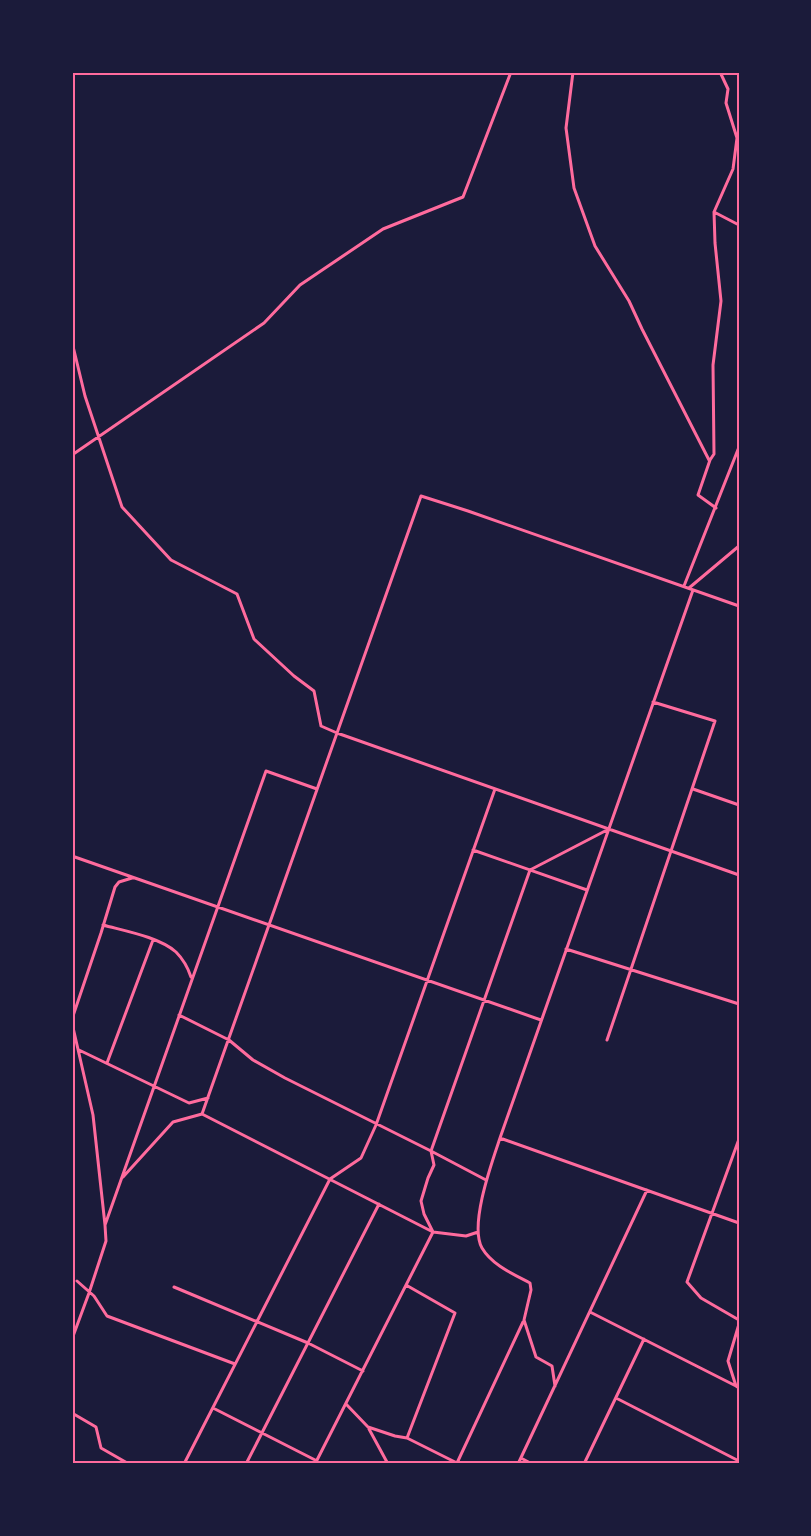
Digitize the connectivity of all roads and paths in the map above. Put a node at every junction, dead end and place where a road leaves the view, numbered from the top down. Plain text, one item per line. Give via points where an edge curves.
1 (511, 72) edge
2 (573, 72) edge
3 (720, 72) edge
4 (714, 212) junction
5 (739, 225) edge
6 (72, 342) edge
7 (98, 438) junction
8 (739, 447) edge
9 (72, 455) edge
10 (710, 460) junction
11 (716, 508) junction
12 (739, 546) edge
13 (684, 586) junction
14 (691, 589) junction
15 (739, 606) edge
16 (653, 702) junction
17 (337, 733) junction
18 (317, 789) junction
19 (495, 789) junction
20 (693, 789) junction
21 (739, 805) edge
22 (609, 829) junction
23 (473, 850) junction
24 (671, 850) junction
25 (72, 856) edge
26 (530, 870) junction
27 (739, 874) edge
28 (133, 877) junction
29 (587, 890) junction
30 (218, 906) junction
31 (103, 924) junction
32 (270, 925) junction
33 (153, 940) junction
34 (566, 949) junction
35 (630, 969) junction
36 (192, 978) junction
37 (427, 980) junction
38 (484, 1000) junction
39 (739, 1004) edge
40 (179, 1015) junction
41 (541, 1020) junction
42 (72, 1021) edge
43 (229, 1040) junction
44 (607, 1040) dead end
45 (78, 1049) junction
46 (107, 1063) junction
47 (154, 1086) junction
48 (208, 1098) junction
49 (202, 1114) junction
50 (376, 1125) junction
51 (500, 1138) junction
52 (739, 1139) edge
53 (431, 1151) junction
54 (122, 1178) junction
55 (330, 1179) junction
56 (486, 1180) junction
57 (647, 1190) junction
58 (379, 1204) junction
59 (713, 1214) junction
60 (739, 1223) edge
61 (105, 1225) junction
62 (433, 1232) junction
63 (478, 1232) junction
64 (77, 1281) dead end
65 (406, 1285) junction
66 (174, 1287) dead end
67 (89, 1293) junction
68 (590, 1312) junction
69 (524, 1320) junction
70 (257, 1321) junction
71 (739, 1322) edge
72 (72, 1339) edge
73 (644, 1339) junction
74 (308, 1342) junction
75 (235, 1365) junction
76 (363, 1371) junction
77 (555, 1386) junction
78 (737, 1387) edge
79 (616, 1398) junction
80 (346, 1404) junction
81 (213, 1408) junction
82 (72, 1413) edge
83 (368, 1427) junction
84 (262, 1433) junction
85 (407, 1438) junction
86 (521, 1458) junction
87 (739, 1461) edge
88 (316, 1462) edge
89 (458, 1463) edge
90 (129, 1464) edge
91 (184, 1464) edge
92 (246, 1464) edge
93 (323, 1464) edge
94 (388, 1464) edge
95 (518, 1464) edge
96 (532, 1464) edge
97 (584, 1464) edge

1 - 7 street via 463,197 383,229 300,285 264,323
2 - 10 street via 566,128 574,188 595,246 628,301
3 - 4 street via 728,89 726,104 737,138 733,169
4 - 5 street
4 - 10 street via 721,301 713,364 714,454
6 - 7 street
7 - 9 street
7 - 17 street via 122,507 171,560 237,594 254,639 314,691 321,726
8 - 11 street
10 - 11 street via 698,495
11 - 13 street
12 - 14 street
13 - 14 street
13 - 17 street via 421,496
14 - 15 street
14 - 16 street
16 - 20 street via 715,721
16 - 22 street
17 - 18 street
17 - 19 street
18 - 30 street via 266,771
18 - 32 street
19 - 22 street
19 - 23 street
20 - 21 street
20 - 24 street
22 - 24 street
22 - 26 street
22 - 29 street
23 - 26 street
23 - 37 street
24 - 27 street
24 - 35 street
25 - 28 street
26 - 29 street
26 - 38 street
28 - 30 street
28 - 31 street via 115,887
29 - 34 street
30 - 32 street
30 - 36 street
31 - 33 street
31 - 42 street
32 - 37 street
32 - 43 street
33 - 36 street via 177,953
33 - 46 street
34 - 35 street
34 - 41 street
35 - 39 street
35 - 44 street
36 - 40 street
37 - 38 street
37 - 50 street
38 - 41 street
38 - 53 street
40 - 43 street
40 - 47 street
41 - 51 street
42 - 45 street
43 - 48 street
43 - 50 street via 253,1060
45 - 46 street
45 - 61 street via 93,1115
46 - 47 street
47 - 48 street via 189,1103
47 - 54 street
48 - 49 street
49 - 54 street via 173,1122
49 - 55 street
50 - 53 street
50 - 55 street via 361,1158
51 - 56 street
51 - 57 street
52 - 59 street
53 - 56 street
53 - 62 street via 434,1165 421,1201
54 - 61 street
55 - 58 street
55 - 70 street
56 - 63 street
57 - 59 street
57 - 68 street
58 - 62 street
58 - 74 street
59 - 60 street
59 - 71 street via 687,1282 701,1299
61 - 67 street via 106,1241
62 - 63 street via 466,1236
62 - 65 street
63 - 69 street via 481,1247 495,1263 530,1283
64 - 67 street
65 - 76 street
65 - 85 street via 455,1313
66 - 70 street
67 - 72 street
67 - 75 street via 107,1316
68 - 73 street
68 - 77 street
69 - 77 street via 536,1357 552,1366
69 - 89 street
70 - 74 street
70 - 75 street
71 - 78 street via 728,1361
73 - 78 street
73 - 79 street
74 - 76 street
74 - 84 street
75 - 81 street
76 - 80 street
77 - 86 street
79 - 87 street
79 - 97 street
80 - 83 street
80 - 88 street
81 - 84 street
81 - 91 street
82 - 90 street via 96,1427 101,1448
83 - 85 street
83 - 94 street
84 - 88 street
84 - 92 street
85 - 89 street
86 - 95 street
86 - 96 street
88 - 93 street

